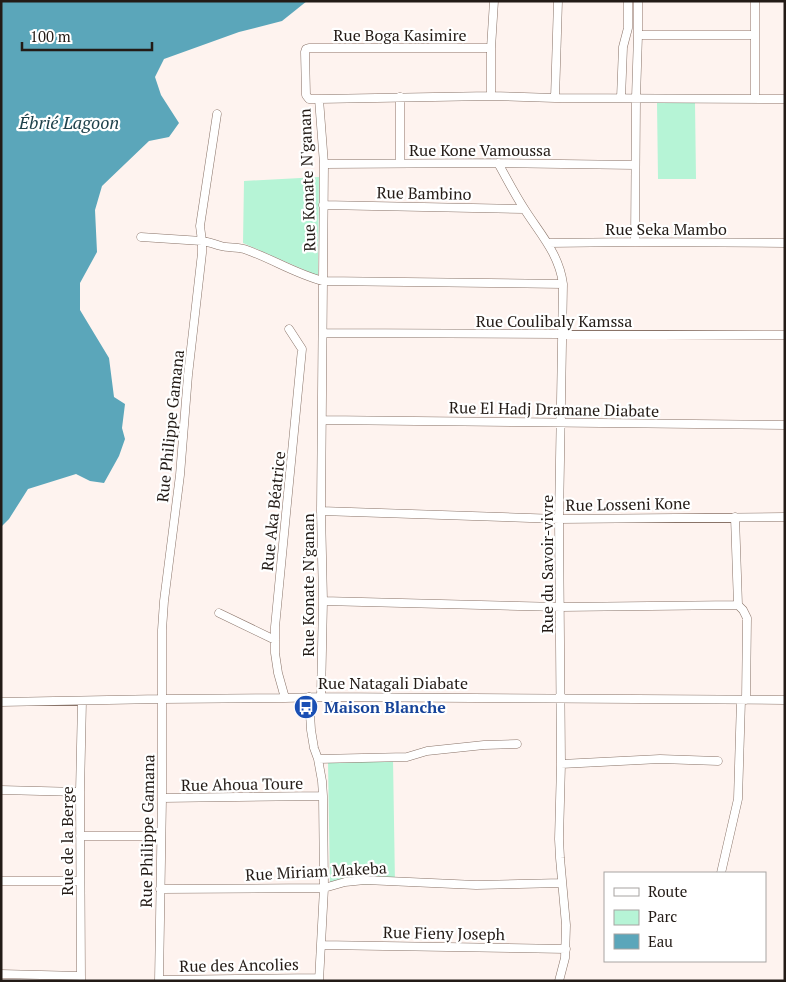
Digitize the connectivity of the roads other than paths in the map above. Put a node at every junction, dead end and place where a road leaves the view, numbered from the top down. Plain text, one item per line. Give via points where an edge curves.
1 (494, 1) edge
2 (558, 1) edge
3 (628, 1) edge
4 (638, 1) edge
5 (755, 1) edge
6 (755, 34) junction
7 (638, 35) junction
8 (491, 48) junction
9 (491, 96) junction
10 (400, 98) junction
11 (555, 98) junction
12 (621, 98) junction
13 (636, 98) junction
14 (319, 99) junction
15 (755, 99) junction
16 (785, 99) edge
17 (217, 114) dead end
18 (498, 163) junction
19 (324, 164) junction
20 (400, 164) junction
21 (636, 165) junction
22 (323, 205) junction
23 (524, 209) junction
24 (141, 237) dead end
25 (202, 241) junction
26 (635, 242) junction
27 (548, 243) junction
28 (785, 243) edge
29 (323, 281) junction
30 (563, 284) junction
31 (289, 329) dead end
32 (323, 334) junction
33 (562, 334) junction
34 (785, 335) edge
35 (322, 420) junction
36 (561, 423) junction
37 (785, 425) edge
38 (321, 511) junction
39 (735, 517) junction
40 (785, 517) edge
41 (559, 519) junction
42 (323, 601) junction
43 (738, 605) junction
44 (561, 607) junction
45 (219, 613) dead end
46 (275, 640) junction
47 (309, 697) junction
48 (321, 697) junction
49 (161, 698) junction
50 (285, 698) junction
51 (561, 698) junction
52 (82, 700) junction
53 (743, 700) junction
54 (785, 700) edge
55 (1, 702) edge
56 (517, 744) dead end
57 (318, 759) junction
58 (718, 761) dead end
59 (562, 764) junction
60 (1, 790) edge
61 (80, 792) junction
62 (323, 796) junction
63 (162, 798) junction
64 (80, 836) junction
65 (161, 836) junction
66 (721, 872) edge
67 (1, 881) edge
68 (80, 881) junction
69 (562, 883) junction
70 (324, 888) junction
71 (160, 889) junction
72 (321, 945) junction
73 (566, 948) junction
74 (1, 974) edge
75 (81, 978) edge
76 (159, 980) edge
77 (319, 980) edge
78 (559, 981) edge

1 - 8 street
2 - 11 street
3 - 12 street
4 - 7 street
5 - 6 street
6 - 7 street
6 - 15 street
7 - 13 street
8 - 9 street
8 - 14 street, Rue Boga Kasimire via 309,48 305,52 306,95 310,99
9 - 10 street, Rue Konate N'ganan
9 - 11 street, Rue Konate N'ganan
10 - 14 street, Rue Konate N'ganan
10 - 20 street
11 - 12 street, Rue Konate N'ganan
12 - 13 street, Rue Konate N'ganan
13 - 15 street, Rue Konate N'ganan
13 - 21 street
14 - 19 street, Rue Konate N'ganan
15 - 16 street, Rue Konate N'ganan
17 - 25 street, Rue Philippe Gamana via 200,226
18 - 20 street, Rue Kone Vamoussa
18 - 21 street, Rue Kone Vamoussa
18 - 23 street, Rue du Savoir-vivre
19 - 20 street, Rue Kone Vamoussa
19 - 22 street, Rue Konate N'ganan
21 - 26 street
22 - 23 street, Rue Bambino
22 - 29 street, Rue Konate N'ganan
23 - 27 street, Rue du Savoir-vivre
24 - 25 street
25 - 29 street via 242,248
25 - 49 street, Rue Philippe Gamana via 180,475 164,601
26 - 27 street, Rue Seka Mambo
26 - 28 street, Rue Seka Mambo
27 - 30 street, Rue du Savoir-vivre via 558,262
29 - 30 street
29 - 32 street, Rue Konate N'ganan
30 - 33 street, Rue du Savoir-vivre
31 - 46 street, Rue Aka Béatrice via 302,349
32 - 33 street, Rue Coulibaly Kamssa
32 - 35 street, Rue Konate N'ganan
33 - 34 street, Rue Coulibaly Kamssa
33 - 36 street, Rue du Savoir-vivre
35 - 36 street, Rue El Hadj Dramane Diabate
35 - 38 street, Rue Konate N'ganan
36 - 37 street, Rue El Hadj Dramane Diabate
36 - 41 street, Rue du Savoir-vivre
38 - 41 street, Rue Losseni Kone
38 - 42 street, Rue Konate N'ganan
39 - 40 street, Rue Losseni Kone
39 - 41 street, Rue Losseni Kone
39 - 43 street
41 - 44 street, Rue du Savoir-vivre
42 - 44 street
42 - 48 street, Rue Konate N'ganan
43 - 44 street
43 - 53 street via 747,618
44 - 51 street, Rue du Savoir-vivre
45 - 46 street
46 - 50 street, Rue Aka Béatrice
47 - 48 street, Rue Natagali Diabate
47 - 50 street, Rue Natagali Diabate
47 - 57 street via 311,730
48 - 51 street, Rue Natagali Diabate
49 - 50 street, Rue Natagali Diabate
49 - 52 street, Rue Natagali Diabate
49 - 63 street, Rue Philippe Gamana
51 - 53 street, Rue Natagali Diabate
51 - 59 street, Rue du Savoir-vivre
52 - 55 street, Rue Natagali Diabate
52 - 61 street, Rue de la Berge
53 - 54 street, Rue Natagali Diabate
53 - 66 street via 738,799
56 - 57 street via 427,750 407,758
57 - 62 street
58 - 59 street via 660,759
59 - 69 street, Rue du Savoir-vivre via 559,839
60 - 61 street
61 - 64 street, Rue de la Berge
62 - 63 street, Rue Ahoua Toure
62 - 70 street
63 - 65 street, Rue Philippe Gamana
64 - 65 street
64 - 68 street, Rue de la Berge
65 - 71 street, Rue Philippe Gamana
67 - 68 street
68 - 75 street, Rue de la Berge
69 - 70 street, Rue Miriam Makeba via 476,885 365,880
69 - 73 street, Rue du Savoir-vivre
70 - 71 street, Rue Miriam Makeba
70 - 72 street
71 - 76 street, Rue Philippe Gamana
72 - 73 street, Rue Fieny Joseph
72 - 77 street
73 - 78 street, Rue du Savoir-vivre
74 - 75 street
76 - 77 street, Rue des Ancolies

